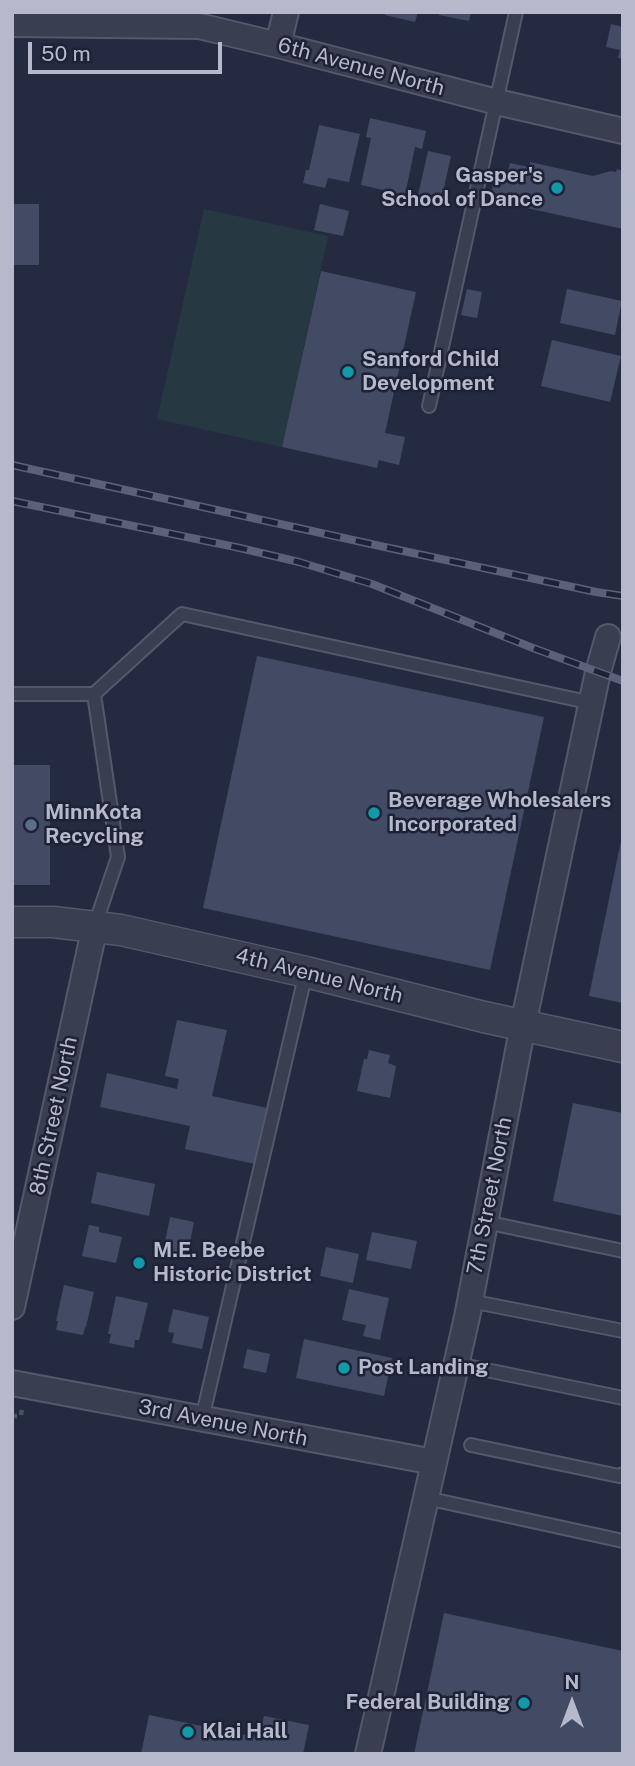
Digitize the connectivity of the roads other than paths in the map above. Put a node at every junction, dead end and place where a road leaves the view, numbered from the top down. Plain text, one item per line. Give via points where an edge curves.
1 (286, 12) edge
2 (516, 12) edge
3 (12, 24) edge
4 (278, 45) junction
5 (497, 102) junction
6 (623, 131) edge
7 (429, 406) dead end
8 (608, 637) dead end
9 (12, 694) edge
10 (94, 694) junction
11 (592, 703) junction
12 (12, 922) edge
13 (95, 926) junction
14 (306, 972) junction
15 (523, 1025) junction
16 (623, 1047) edge
17 (485, 1222) junction
18 (623, 1251) edge
19 (470, 1301) junction
20 (12, 1307) edge
21 (623, 1331) edge
22 (457, 1364) junction
23 (12, 1383) edge
24 (623, 1398) edge
25 (202, 1419) junction
26 (471, 1445) dead end
27 (434, 1462) junction
28 (623, 1474) edge
29 (426, 1498) junction
30 (623, 1541) edge
31 (368, 1754) edge

1 - 4 street
2 - 5 lane
3 - 4 street, 6th Avenue North via 199,26
4 - 5 street, 6th Avenue North
5 - 6 street, 6th Avenue North
5 - 7 lane
8 - 11 street, 7th Street North
9 - 10 lane
10 - 11 lane via 182,614
10 - 13 lane via 117,857
11 - 15 street, 7th Street North
12 - 13 street, 4th Avenue North
13 - 14 street, 4th Avenue North
13 - 20 street, 8th Street North
14 - 15 street, 4th Avenue North
14 - 25 lane
15 - 16 street, 4th Avenue North
15 - 17 street, 7th Street North
17 - 18 lane
17 - 19 street, 7th Street North
19 - 21 lane
19 - 22 street, 7th Street North
22 - 24 lane
22 - 27 street, 7th Street North
23 - 25 street, 3rd Avenue North
25 - 27 street, 3rd Avenue North
26 - 28 lane
27 - 29 street, 7th Street North
29 - 30 lane
29 - 31 street, 7th Street North

